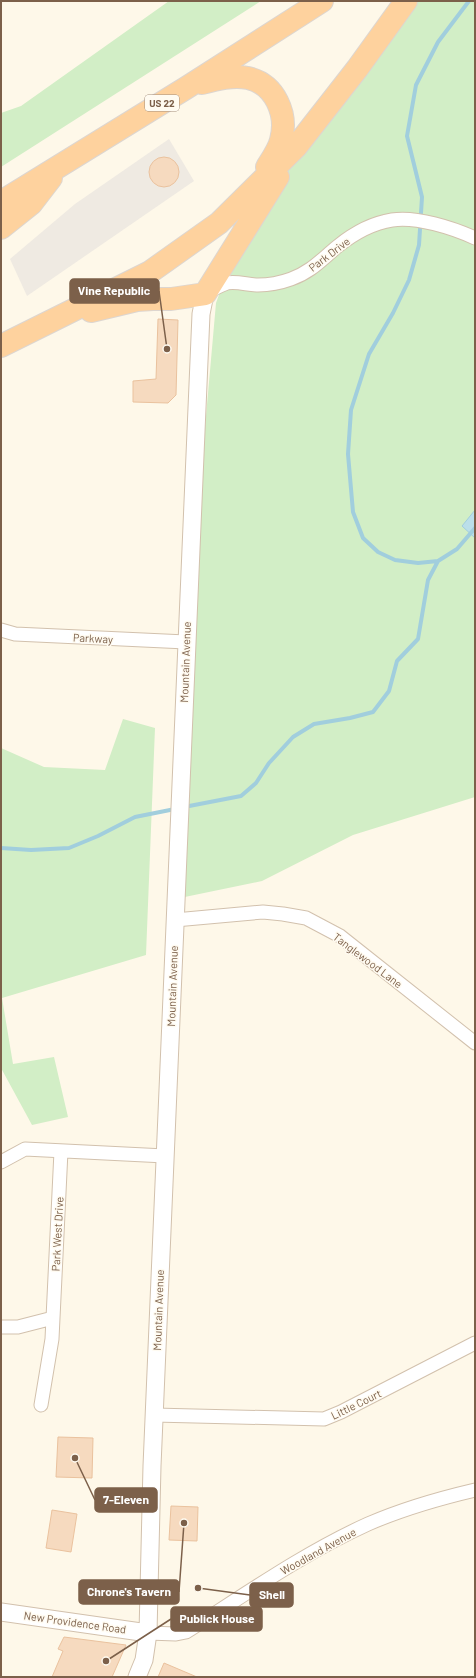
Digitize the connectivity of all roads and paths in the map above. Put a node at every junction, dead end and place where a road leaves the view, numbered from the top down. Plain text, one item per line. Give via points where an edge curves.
1 (322, 1) edge
2 (406, 1) edge
3 (186, 88) junction
4 (296, 147) junction
5 (60, 167) junction
6 (257, 186) junction
7 (1, 202) edge
8 (1, 228) edge
9 (475, 238) edge
10 (205, 294) junction
11 (60, 318) junction
12 (1, 346) edge
13 (1, 630) edge
14 (186, 642) junction
15 (175, 920) junction
16 (475, 1043) edge
17 (60, 1151) junction
18 (165, 1156) junction
19 (1, 1162) edge
20 (53, 1318) junction
21 (1, 1327) edge
22 (475, 1343) edge
23 (41, 1405) dead end
24 (154, 1415) junction
25 (475, 1490) edge
26 (1, 1612) edge
27 (148, 1633) junction
28 (137, 1677) edge

1 - 3 highway, US 22
2 - 4 highway
3 - 5 highway, US 22
3 - 6 highway via 220,78 247,78 258,81 279,102 283,122 281,140
4 - 6 highway
4 - 10 highway
5 - 7 highway, US 22
5 - 8 highway via 31,204
6 - 11 highway via 219,223 150,272
9 - 10 street, Park Drive via 443,226 392,220 358,233 338,246 316,266 291,279 274,284 228,283
10 - 11 highway via 137,300
10 - 14 street, Mountain Avenue via 201,314
11 - 12 highway
13 - 14 street, Parkway via 15,634
14 - 15 street, Mountain Avenue
15 - 16 street, Tanglewood Lane via 262,912 306,918 340,936
15 - 18 street, Mountain Avenue
17 - 18 street
17 - 19 street via 25,1149
17 - 20 street, Park West Drive
18 - 24 street, Mountain Avenue
20 - 21 street via 18,1327
20 - 23 street, Park West Drive
22 - 24 street, Little Court via 324,1419
24 - 27 street, Mountain Avenue
25 - 27 street, Woodland Avenue via 370,1523 328,1543 186,1632
26 - 27 street, New Providence Road
27 - 28 street, Mountain Avenue via 144,1660

